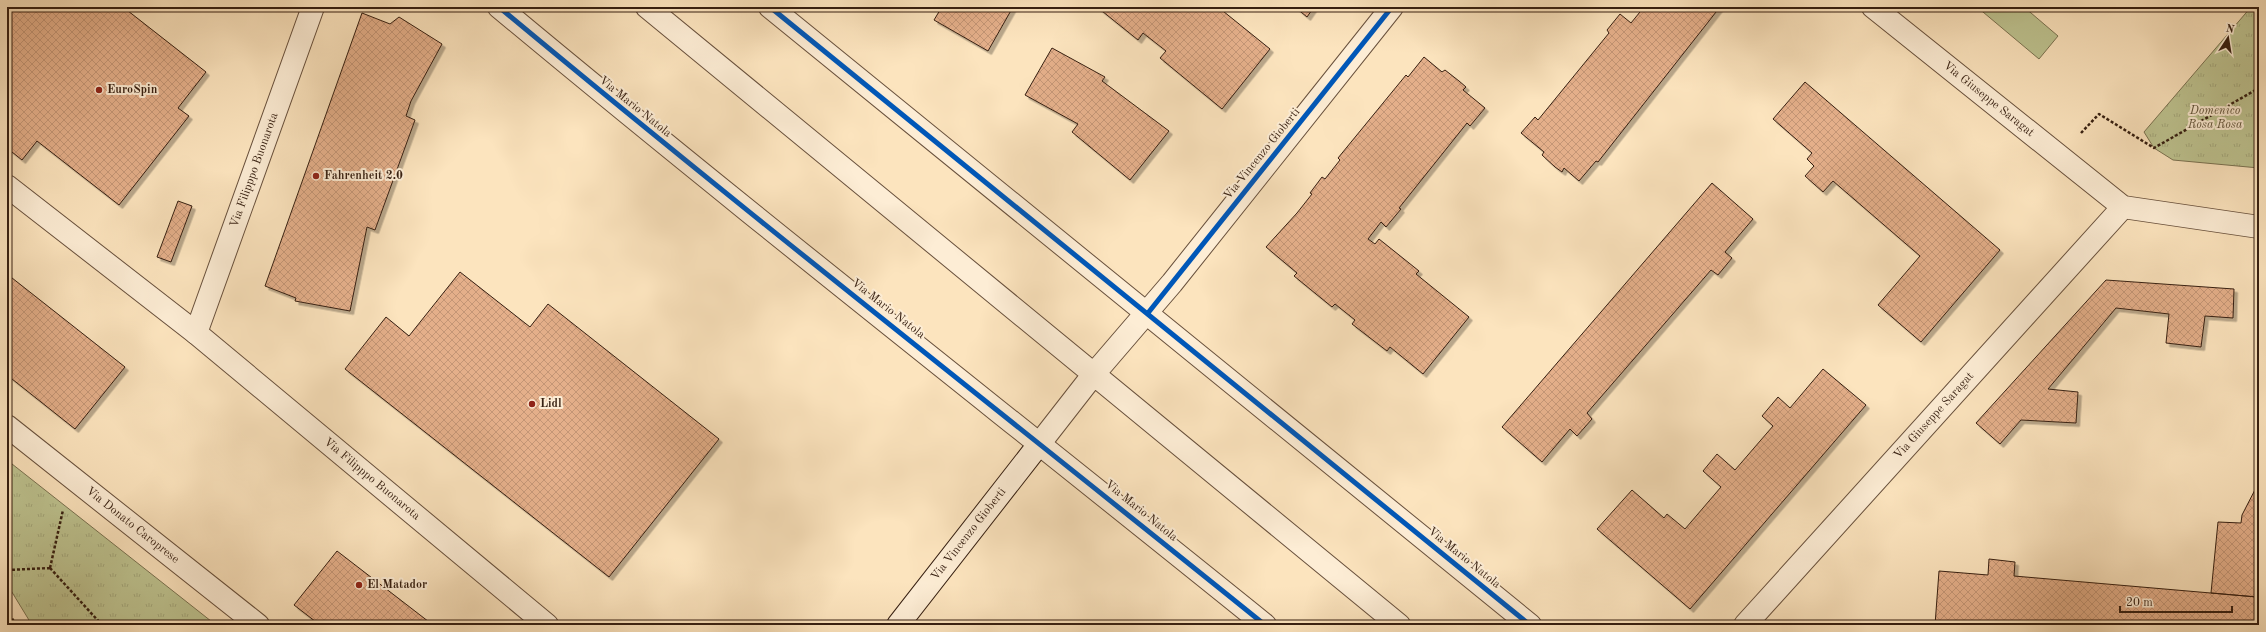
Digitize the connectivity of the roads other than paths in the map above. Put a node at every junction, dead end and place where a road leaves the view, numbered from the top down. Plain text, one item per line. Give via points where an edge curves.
1 (313, 7) edge
2 (499, 7) edge
3 (647, 7) edge
4 (770, 7) edge
5 (1392, 7) edge
6 (1873, 7) edge
7 (7, 186) edge
8 (2123, 207) junction
9 (2259, 227) edge
10 (1148, 312) junction
11 (196, 333) junction
12 (1093, 375) junction
13 (7, 426) edge
14 (1040, 443) junction
15 (258, 625) edge
16 (547, 625) edge
17 (898, 625) edge
18 (1265, 625) edge
19 (1399, 625) edge
20 (1530, 625) edge
21 (1745, 625) edge

1 - 11 street, Via Filipppo Buonarota
2 - 14 street, Via Mario Natola via 738,203
3 - 12 street
4 - 10 street, Via Mario Natola
5 - 10 street, Via Vincenzo Gioberti
6 - 8 street, Via Giuseppe Saragat
7 - 11 street, Via Filipppo Buonarota
8 - 9 street, Via Giuseppe Saragat
8 - 21 street, Via Giuseppe Saragat
10 - 12 street, Via Vincenzo Gioberti
10 - 20 street, Via Mario Natola
11 - 16 street, Via Filipppo Buonarota
12 - 14 street, Via Vincenzo Gioberti
12 - 19 street
13 - 15 street, Via Donato Caroprese
14 - 17 street, Via Vincenzo Gioberti
14 - 18 street, Via Mario Natola

